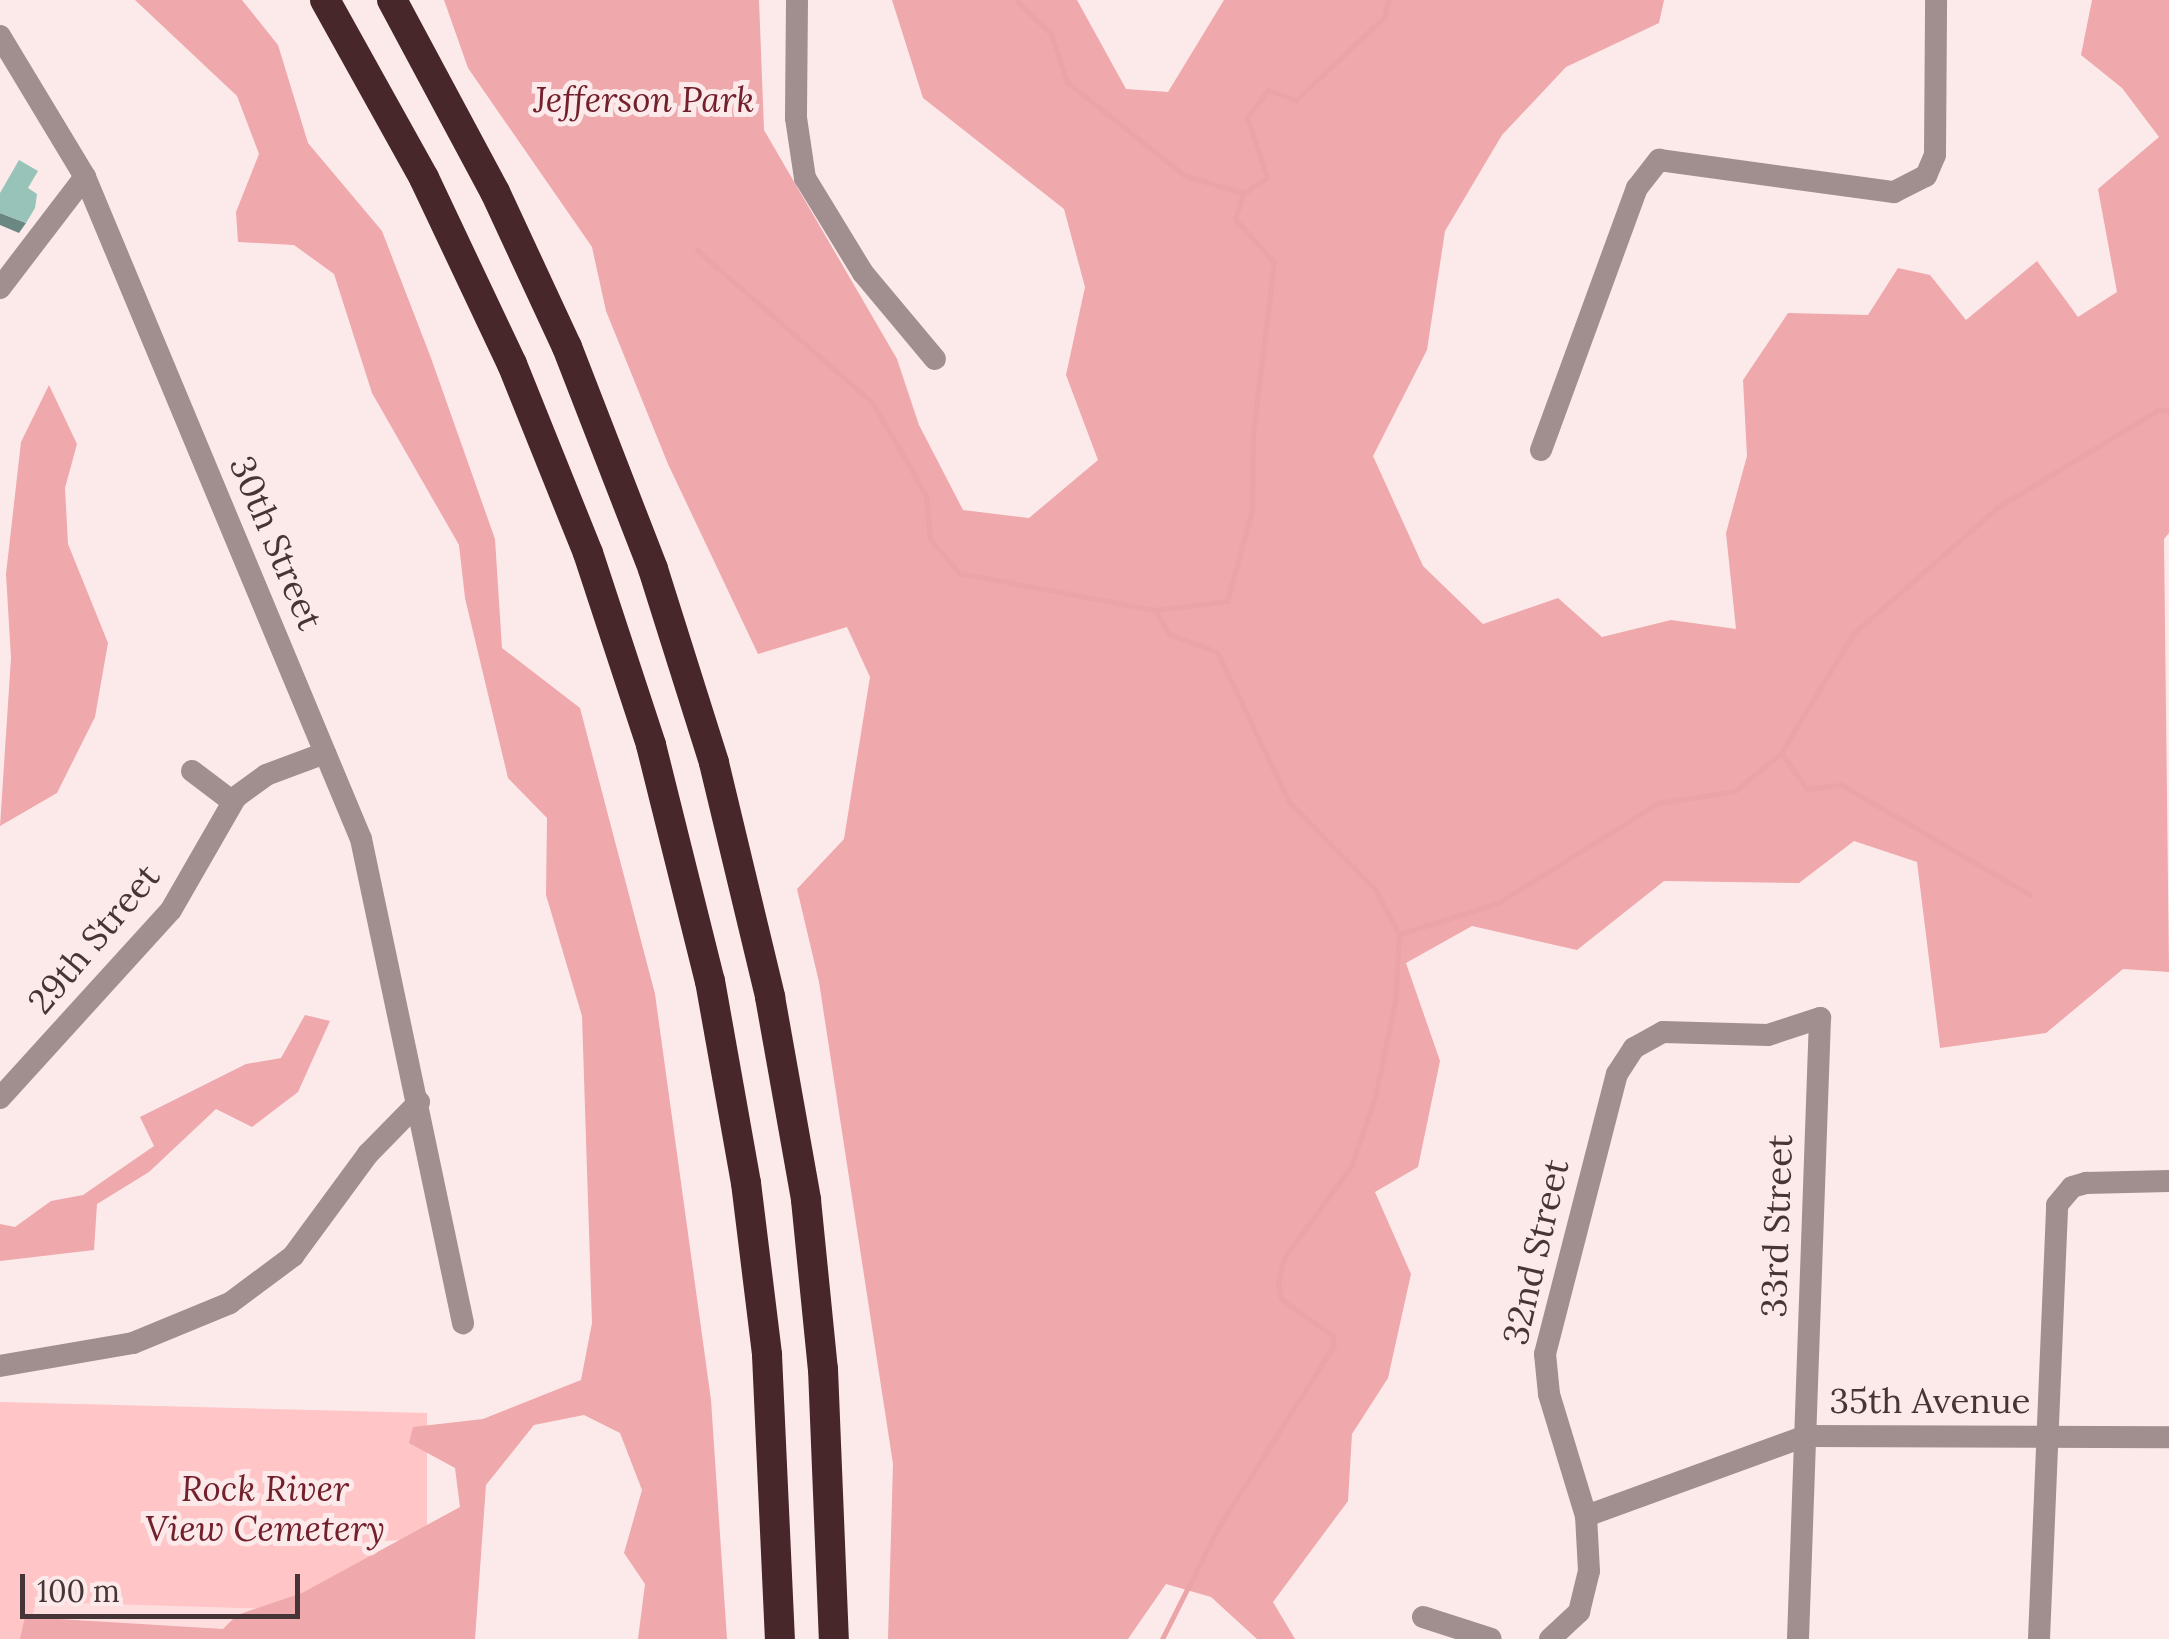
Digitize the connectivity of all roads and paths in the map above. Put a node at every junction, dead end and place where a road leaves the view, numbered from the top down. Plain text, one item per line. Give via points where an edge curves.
1 (325, 0) edge
2 (392, 0) edge
3 (797, 0) edge
4 (1936, 0) edge
5 (0, 36) edge
6 (85, 177) junction
7 (0, 288) edge
8 (936, 359) dead end
9 (1541, 450) dead end
10 (325, 753) junction
11 (192, 771) dead end
12 (233, 802) junction
13 (1820, 1018) joint
14 (0, 1098) edge
15 (418, 1102) junction
16 (2169, 1181) edge
17 (464, 1323) dead end
18 (0, 1366) edge
19 (2046, 1436) junction
20 (1804, 1437) junction
21 (2169, 1437) edge
22 (1586, 1516) junction
23 (1424, 1617) dead end
24 (780, 1639) edge
25 (834, 1639) edge
26 (1492, 1639) edge
27 (1550, 1639) edge
28 (1798, 1639) edge
29 (2038, 1639) edge

1 - 24 highway via 424,178 512,364 588,553 651,744 710,981 746,1184 772,1424
2 - 25 highway via 488,176 567,346 653,570 714,763 770,997 806,1200 824,1369
3 - 8 street via 796,118 805,178 863,272
4 - 9 street via 1936,154 1915,187 1864,190 1659,160 1637,188
5 - 6 street, 30th Street
6 - 7 street
6 - 10 street, 30th Street
10 - 12 street, 29th Street via 266,775
10 - 15 street, 30th Street via 373,884
11 - 12 street
12 - 14 street, 29th Street via 171,910
13 - 20 street, 33rd Street
13 - 22 street, 32nd Street via 1768,1035 1663,1032 1634,1048 1608,1104 1544,1354 1549,1394
15 - 17 street, 30th Street
15 - 18 street via 368,1154 292,1256 230,1302 132,1343
16 - 19 street via 2086,1184 2062,1196 2054,1222
19 - 20 street, 35th Avenue
19 - 21 street, 35th Avenue
19 - 29 street
20 - 22 street, 35th Avenue
20 - 28 street, 33rd Street
22 - 27 street, 32nd Street via 1588,1592 1570,1627
23 - 26 street

